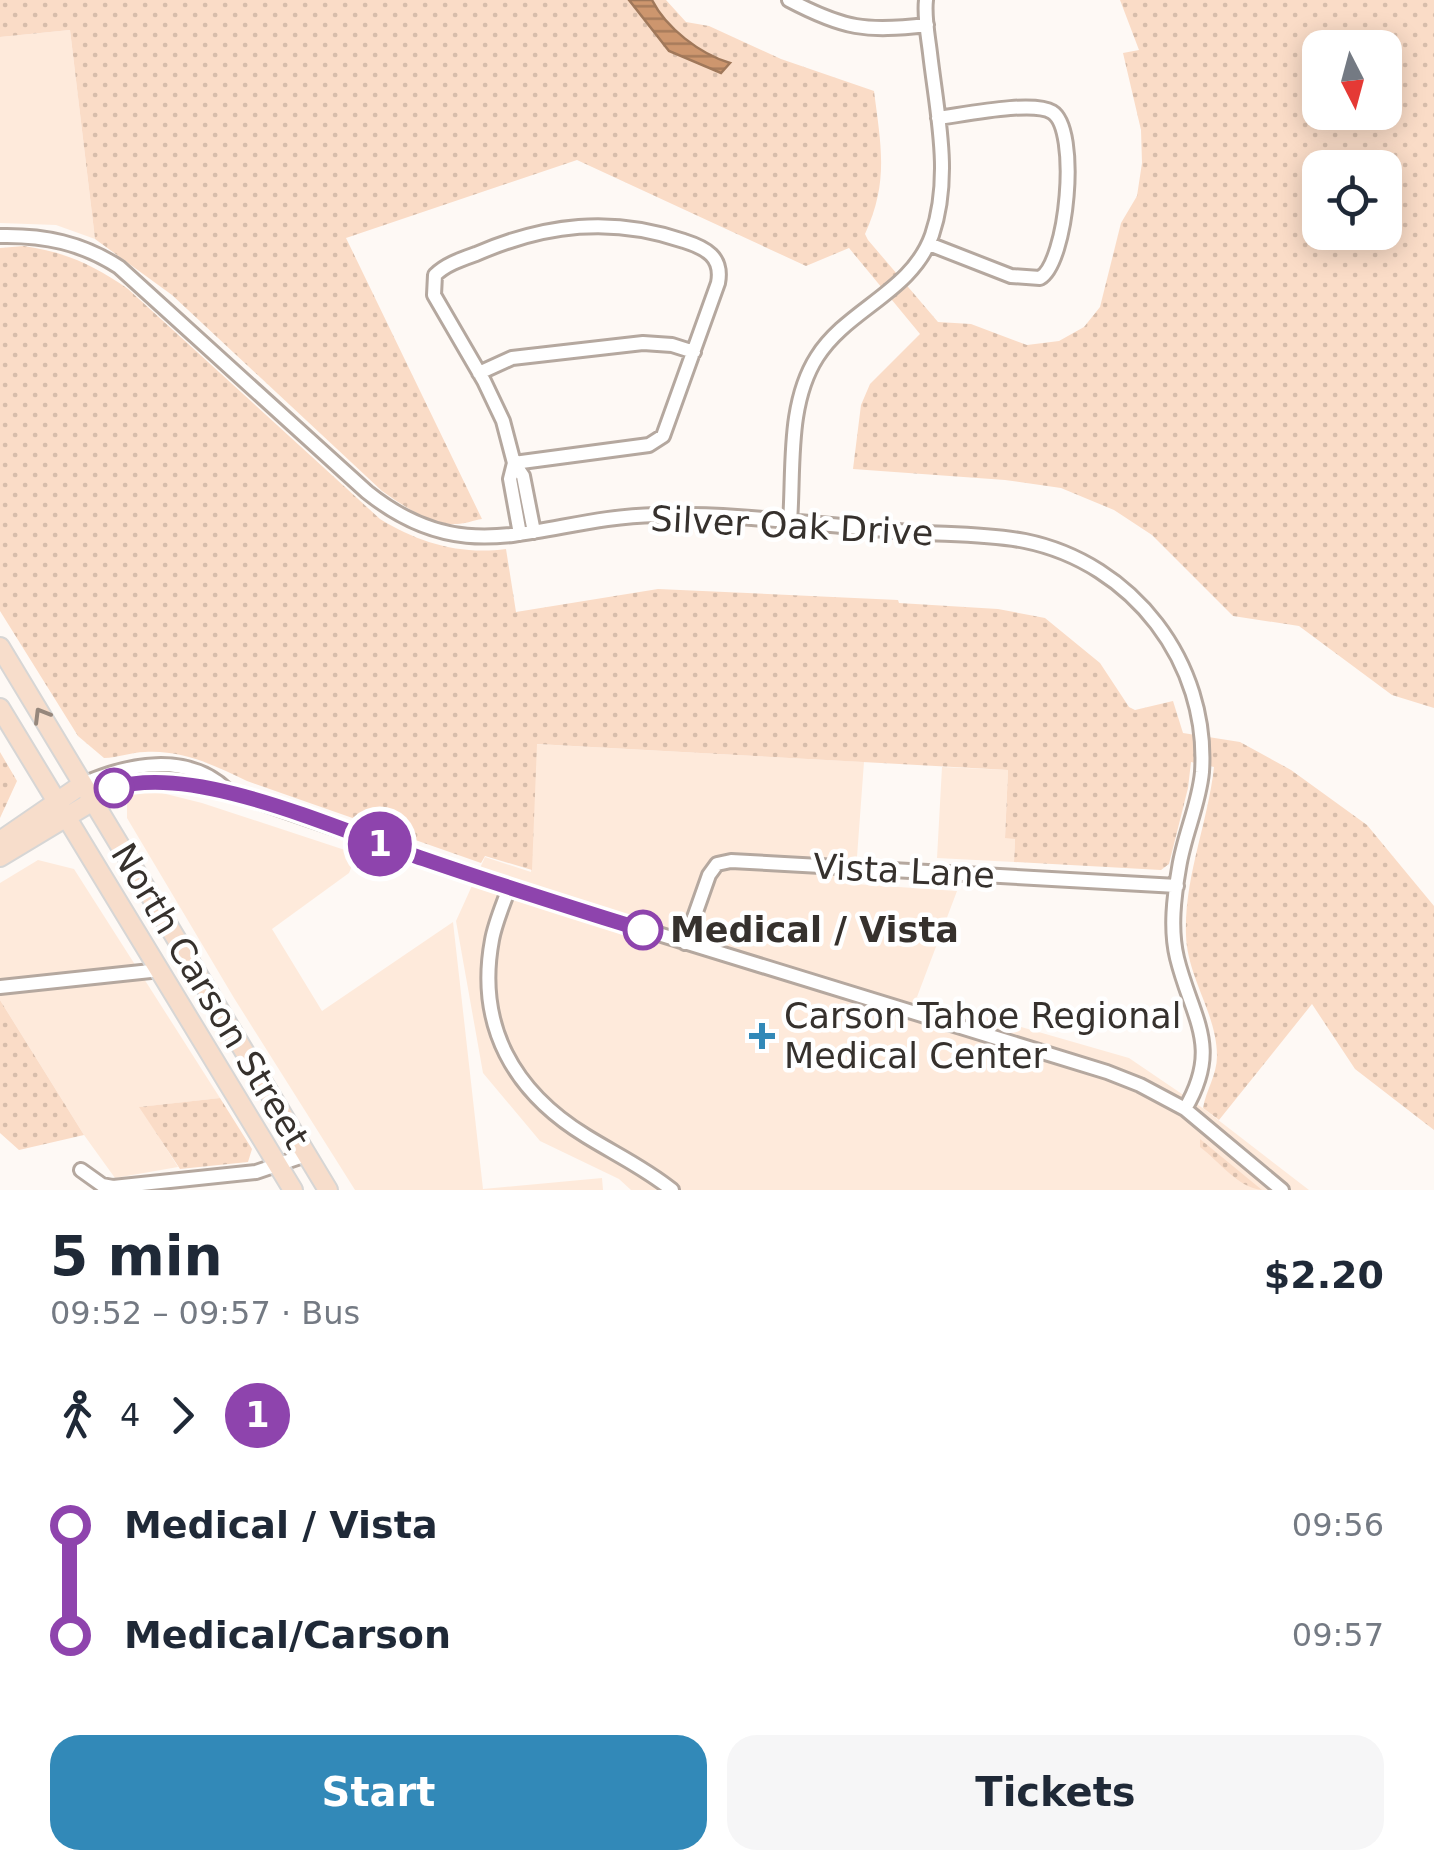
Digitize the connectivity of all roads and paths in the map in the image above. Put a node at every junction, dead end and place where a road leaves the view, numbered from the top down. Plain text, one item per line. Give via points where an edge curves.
1 (789, 0) edge
2 (926, 0) edge
3 (927, 25) junction
4 (938, 118) junction
5 (0, 236) edge
6 (928, 244) junction
7 (694, 352) junction
8 (480, 373) junction
9 (514, 463) junction
10 (790, 522) junction
11 (527, 533) junction
12 (0, 647) edge
13 (0, 708) edge
14 (83, 784) junction
15 (228, 791) junction
16 (93, 801) junction
17 (62, 809) junction
18 (0, 840) edge
19 (0, 857) edge
20 (1177, 886) junction
21 (509, 888) junction
22 (685, 943) junction
23 (160, 970) junction
24 (0, 987) edge
25 (1184, 1108) junction
26 (306, 1155) junction
27 (279, 1166) junction
28 (80, 1170) dead end
29 (293, 1190) edge
30 (328, 1190) edge
31 (672, 1190) edge
32 (1282, 1190) edge

1 - 3 street via 855,28
2 - 3 street
3 - 4 street
4 - 6 street via 944,182
4 - 6 street via 1051,111 1062,123 1067,186 1053,264 1040,278 1011,276
5 - 11 street, Silver Oak Drive via 50,238 119,266 392,512 444,533
6 - 10 street via 895,286 818,354 809,372 797,412
7 - 8 street via 643,342 512,358
7 - 8 street via 719,277 709,251 640,228 568,226 502,243 436,275 434,295
7 - 9 street via 666,432 654,443
8 - 9 street
9 - 11 street via 523,476
10 - 11 street, Silver Oak Drive via 656,514
10 - 20 street, Silver Oak Drive via 1026,542 1093,567 1144,606 1187,676 1201,738 1198,800
14 -> 12 main road, North Carson Street
13 - 17 main road, North Carson Street
14 - 15 street via 151,765 196,770
14 - 16 main road, North Carson Street
14 - 17 main road
15 - 16 street via 142,782
15 - 21 street
16 - 17 main road
16 - 26 main road, North Carson Street
17 - 18 main road
17 - 19 main road
17 - 23 main road, North Carson Street
20 - 22 street, Vista Lane via 731,861 709,875
20 - 25 street, Silver Oak Drive via 1177,958 1204,1054
21 - 22 street
21 - 31 street via 492,938 489,973 498,1042 513,1072 583,1135
22 - 25 street via 1107,1072
23 - 24 street
23 - 27 main road, North Carson Street
25 - 32 street
26 - 27 street
26 - 30 main road, North Carson Street
27 - 28 street via 113,1187
27 - 29 main road, North Carson Street

